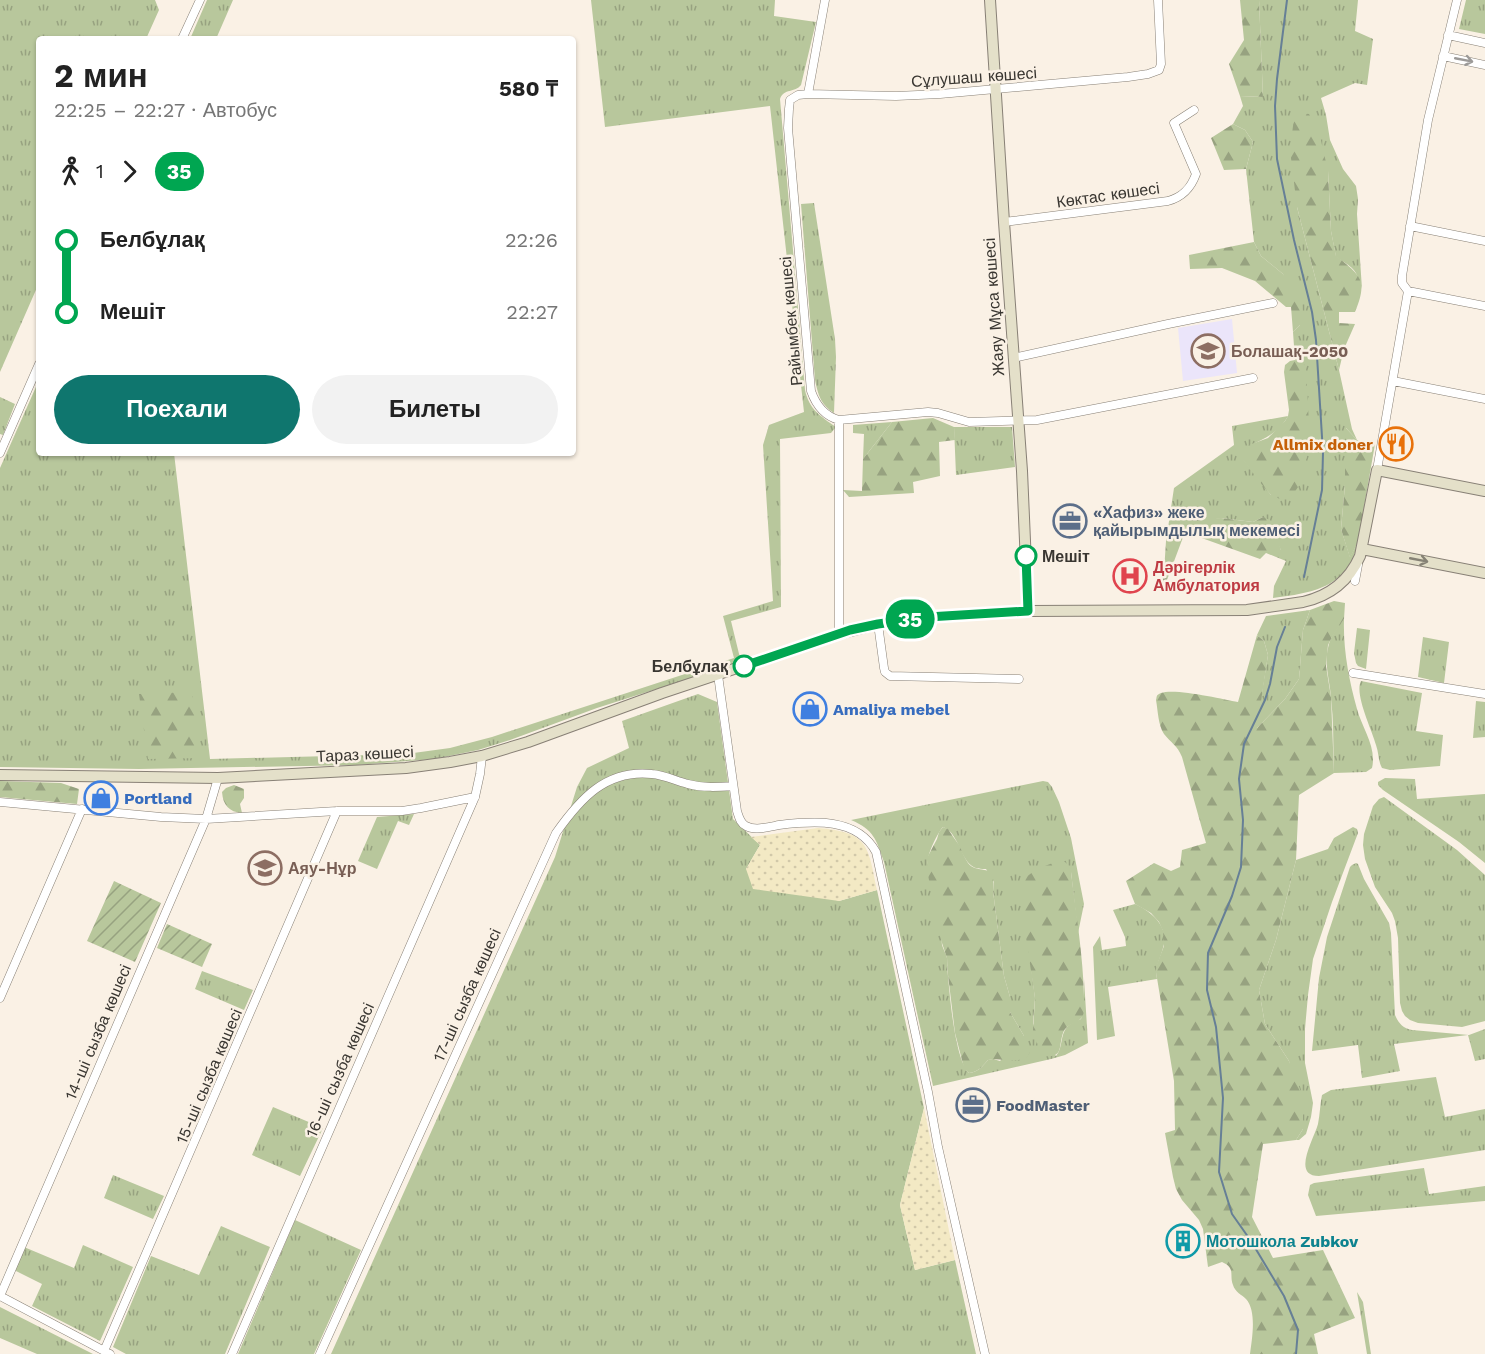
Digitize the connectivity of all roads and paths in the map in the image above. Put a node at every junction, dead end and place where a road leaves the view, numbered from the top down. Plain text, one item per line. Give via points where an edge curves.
1 (200, 0) edge
2 (825, 0) edge
3 (990, 0) edge
4 (1158, 0) edge
5 (1457, 0) edge
6 (1449, 35) junction
7 (183, 36) edge
8 (1485, 43) edge
9 (1443, 56) junction
10 (1485, 65) edge
11 (996, 90) junction
12 (808, 94) junction
13 (790, 100) joint
14 (1194, 110) dead end
15 (1004, 222) junction
16 (1410, 226) junction
17 (1485, 241) edge
18 (1408, 291) junction
19 (1274, 303) dead end
20 (1485, 306) edge
21 (1013, 358) junction
22 (36, 371) edge
23 (1253, 378) dead end
24 (1393, 381) junction
25 (1485, 399) edge
26 (839, 420) junction
27 (1018, 421) junction
28 (0, 453) edge
29 (1377, 470) junction
30 (1485, 491) edge
31 (1361, 552) junction
32 (1485, 573) edge
33 (1355, 581) dead end
34 (1028, 611) junction
35 (878, 624) junction
36 (839, 634) junction
37 (1353, 674) dead end
38 (718, 675) junction
39 (1019, 679) dead end
40 (1485, 694) edge
41 (482, 756) junction
42 (0, 775) edge
43 (218, 778) junction
44 (734, 786) junction
45 (475, 796) junction
46 (0, 802) edge
47 (82, 809) junction
48 (337, 812) junction
49 (206, 819) junction
50 (0, 998) edge
51 (0, 1296) edge
52 (107, 1353) edge
53 (232, 1354) edge
54 (320, 1354) edge
55 (986, 1354) edge

1 - 7 street
2 - 12 street
3 - 11 street, Жаяу Мұса көшесі
4 - 11 street, Сұлушаш көшесі via 1159,70 1128,77
5 - 6 street
6 - 8 street
6 - 9 street
9 -> 10 street
9 - 16 street
11 - 12 street, Сұлушаш көшесі via 896,96
11 - 15 street, Жаяу Мұса көшесі
12 - 13 street, Сұлушаш көшесі
13 - 26 street, Райымбек көшесі via 788,128 811,391 822,410
14 - 15 street, Көктас көшесі via 1174,123 1196,174 1182,195 1168,201
15 - 21 street, Жаяу Мұса көшесі
16 - 17 street
16 - 18 street via 1402,276
18 - 20 street
18 - 24 street
19 - 21 street
21 - 27 street, Жаяу Мұса көшесі
22 - 28 street
23 - 27 street
24 - 25 street
24 - 29 street
26 - 27 street via 928,412 969,422
26 - 36 street
27 - 34 street, Жаяу Мұса көшесі
29 - 30 street
29 - 31 street
31 -> 32 street
31 - 33 street
31 - 34 street, Тараз көшесі via 1350,574 1334,589 1303,602 1246,610
34 - 35 street, Тараз көшесі
35 - 36 street, Тараз көшесі
35 - 39 street via 884,668 890,676
36 - 38 street, Тараз көшесі
37 - 40 street
38 - 41 street, Тараз көшесі
38 - 44 street
41 - 43 street, Тараз көшесі via 406,768
41 - 45 street, 16-ші сызба көшесі
42 - 43 street, Тараз көшесі
43 - 49 street, 14-ші сызба көшесі
44 - 54 street, 17-ші сызба көшесі via 698,786 636,773 600,785 573,808 556,833
44 - 55 street via 739,818 747,827 808,823 846,826 868,839 876,852
45 - 48 street via 402,811
45 - 53 street, 16-ші сызба көшесі
46 - 47 street
47 - 49 street
47 - 50 street
48 - 49 street
48 - 52 street, 15-ші сызба көшесі
49 - 51 street, 14-ші сызба көшесі
51 - 52 street

